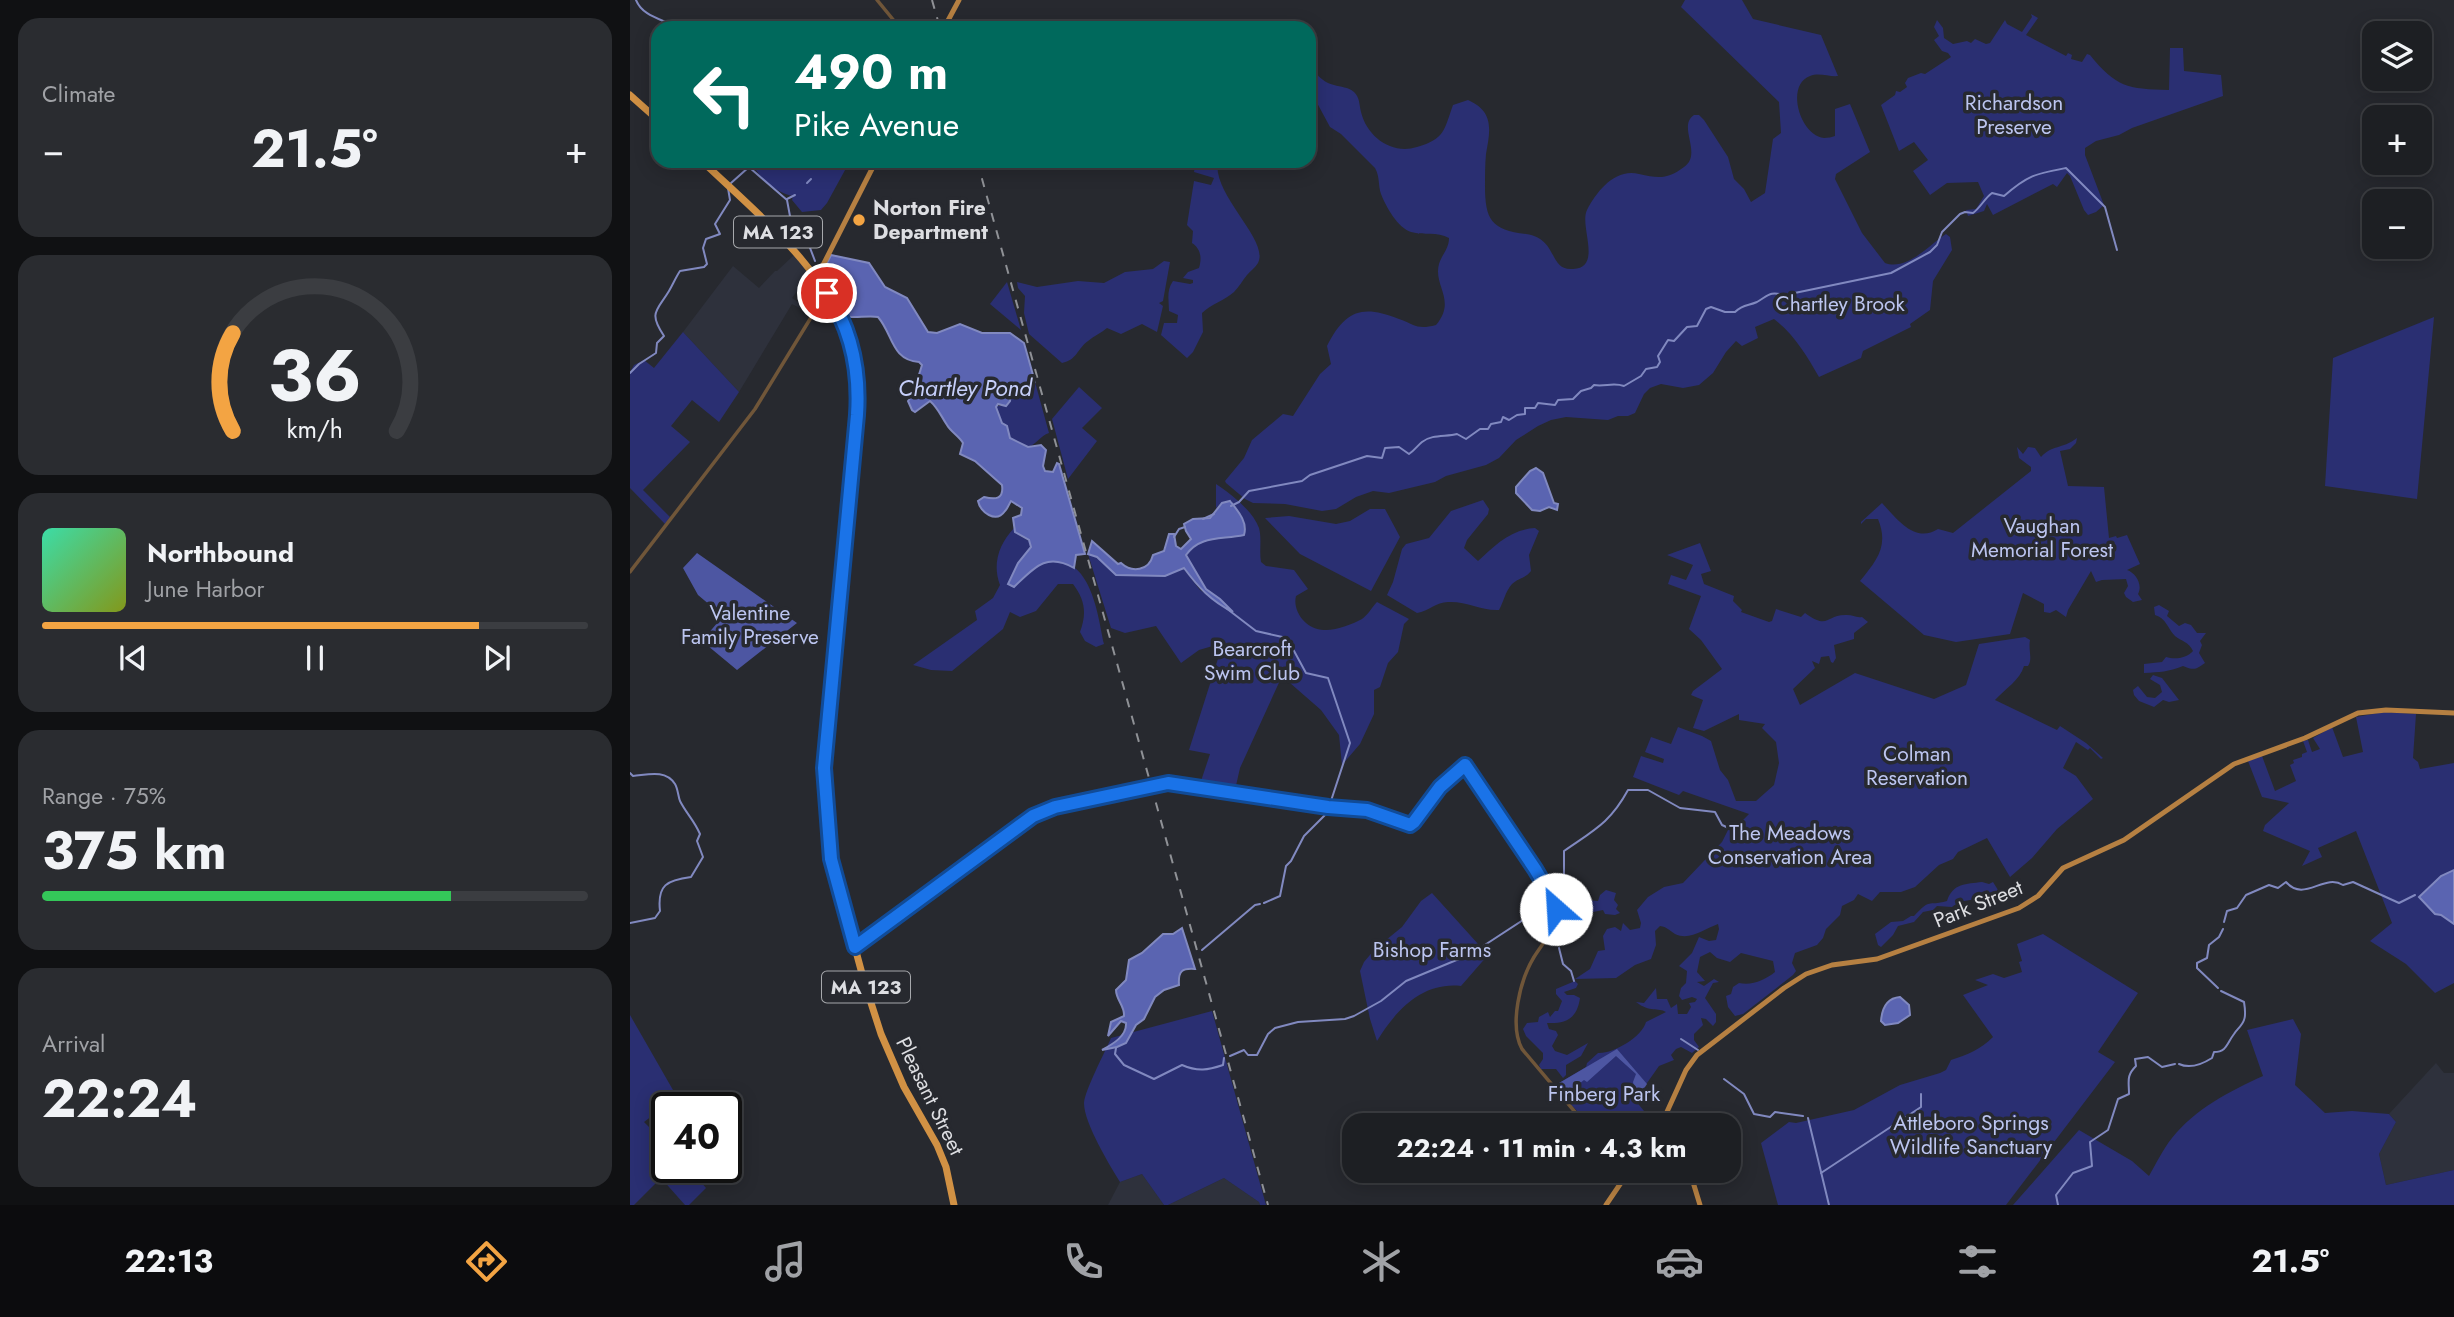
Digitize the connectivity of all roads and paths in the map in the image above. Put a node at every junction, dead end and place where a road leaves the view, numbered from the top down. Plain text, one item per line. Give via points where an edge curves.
1 (877, 0) edge
2 (959, 0) edge
3 (894, 21) edge
4 (948, 21) edge
5 (630, 95) edge
6 (651, 114) edge
7 (710, 168) edge
8 (872, 168) edge
9 (818, 281) junction
10 (630, 572) edge
11 (2454, 713) edge
12 (855, 947) junction
13 (1577, 1113) edge
14 (1666, 1113) edge
15 (1621, 1183) edge
16 (1693, 1183) edge
17 (954, 1205) edge
18 (1606, 1205) edge
19 (1700, 1205) edge

1 - 3 street
2 - 4 main road
5 - 6 highway
7 - 9 highway, MA 123 via 778,232
8 - 9 main road
9 - 10 street via 815,311 755,409
9 - 12 highway, Pleasant Street / MA 123 via 847,333 858,390 825,756 831,859
11 - 14 main road, Park Street via 2386,710 2352,715 2228,766 2124,840 2063,868 2038,896 2019,908 1885,956 1832,965 1800,977 1697,1055
12 - 13 street via 1038,813 1055,807 1165,783 1367,810 1412,824 1440,787 1465,765 1554,903 1552,931 1532,960 1518,1000 1516,1035 1522,1049
12 - 17 highway, Pleasant Street / MA 123 via 881,1034 937,1145
15 - 18 main road
16 - 19 main road

